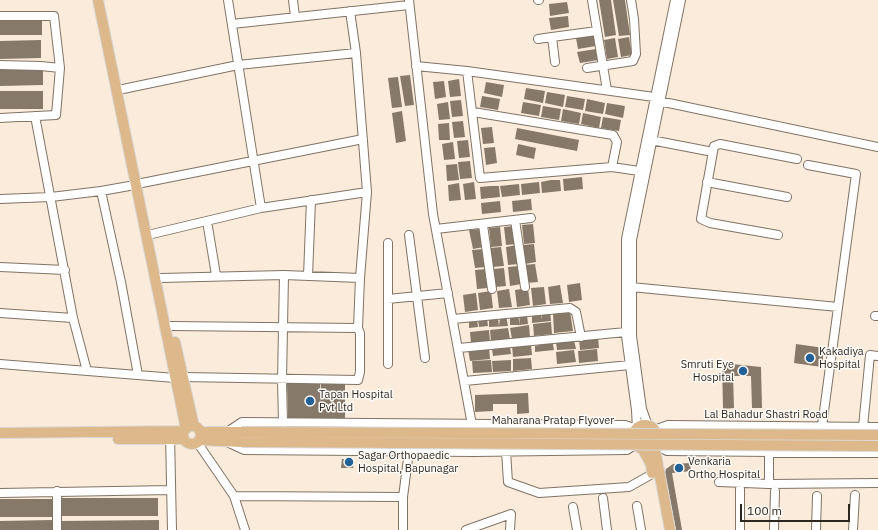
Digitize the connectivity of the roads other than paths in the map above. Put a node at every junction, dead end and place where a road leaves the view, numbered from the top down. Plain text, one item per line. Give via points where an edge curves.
1 (98, 0) edge
2 (103, 0) edge
3 (228, 0) edge
4 (293, 0) edge
5 (592, 0) edge
6 (631, 0) edge
7 (675, 0) edge
8 (681, 0) edge
9 (409, 2) edge
10 (350, 11) junction
11 (0, 16) edge
12 (295, 17) junction
13 (232, 24) junction
14 (597, 31) junction
15 (552, 37) junction
16 (538, 39) dead end
17 (356, 53) junction
18 (555, 62) dead end
19 (0, 65) edge
20 (238, 65) junction
21 (416, 66) junction
22 (602, 66) junction
23 (60, 68) junction
24 (587, 68) dead end
25 (467, 71) junction
26 (123, 88) junction
27 (607, 90) junction
28 (657, 99) junction
29 (473, 112) junction
30 (35, 116) junction
31 (0, 118) edge
32 (363, 139) junction
33 (652, 140) junction
34 (878, 147) edge
35 (713, 152) junction
36 (797, 159) dead end
37 (253, 161) junction
38 (808, 165) dead end
39 (612, 167) junction
40 (639, 171) junction
41 (707, 182) junction
42 (138, 184) junction
43 (101, 191) junction
44 (367, 192) junction
45 (51, 197) junction
46 (787, 197) dead end
47 (0, 199) edge
48 (310, 200) junction
49 (261, 208) junction
50 (531, 218) dead end
51 (515, 220) junction
52 (207, 221) junction
53 (483, 224) junction
54 (436, 230) junction
55 (152, 234) junction
56 (408, 234) dead end
57 (778, 235) dead end
58 (388, 243) dead end
59 (0, 267) edge
60 (65, 270) junction
61 (216, 275) junction
62 (284, 275) junction
63 (308, 276) junction
64 (161, 278) junction
65 (360, 278) junction
66 (631, 287) junction
67 (525, 288) dead end
68 (492, 290) dead end
69 (448, 293) junction
70 (417, 296) junction
71 (388, 299) junction
72 (838, 307) junction
73 (0, 313) edge
74 (73, 318) junction
75 (453, 319) junction
76 (171, 326) junction
77 (282, 327) junction
78 (358, 328) junction
79 (626, 332) junction
80 (581, 337) junction
81 (459, 348) junction
82 (878, 356) edge
83 (426, 358) dead end
84 (0, 364) edge
85 (388, 364) dead end
86 (630, 365) junction
87 (87, 371) junction
88 (138, 375) junction
89 (179, 378) junction
90 (282, 380) junction
91 (465, 381) junction
92 (283, 423) junction
93 (472, 425) junction
94 (822, 426) junction
95 (864, 427) junction
96 (878, 427) edge
97 (651, 428) junction
98 (637, 429) junction
99 (0, 433) edge
100 (192, 434) junction
101 (170, 435) junction
102 (878, 435) edge
103 (227, 437) junction
104 (242, 437) junction
105 (0, 440) edge
106 (654, 444) junction
107 (639, 446) junction
108 (878, 446) edge
109 (409, 451) junction
110 (506, 451) junction
111 (769, 452) junction
112 (878, 453) edge
113 (652, 474) junction
114 (720, 482) dead end
115 (878, 483) edge
116 (769, 484) junction
117 (171, 490) junction
118 (740, 490) dead end
119 (57, 491) junction
120 (775, 492) dead end
121 (0, 493) edge
122 (855, 495) dead end
123 (234, 496) junction
124 (817, 496) dead end
125 (403, 497) junction
126 (603, 498) dead end
127 (637, 506) dead end
128 (573, 507) dead end
129 (470, 529) edge
130 (57, 530) edge
131 (172, 530) edge
132 (245, 530) edge
133 (403, 530) edge
134 (510, 530) edge
135 (577, 530) edge
136 (608, 530) edge
137 (641, 530) edge
138 (664, 530) edge
139 (670, 530) edge
140 (740, 530) edge
141 (774, 530) edge
142 (816, 530) edge
143 (854, 530) edge

1 - 42 main road
2 - 26 main road
3 - 13 street
4 - 12 street
5 - 14 street
6 - 22 street via 636,54 633,61
7 - 28 street
8 - 28 street
9 - 10 street
9 - 21 street
10 - 12 street
10 - 17 street
11 - 23 street via 54,16
12 - 13 street
13 - 20 street
14 - 15 street
14 - 22 street
15 - 16 street
15 - 18 street
17 - 20 street
17 - 32 street
19 - 23 street
20 - 26 street
20 - 37 street
21 - 25 street
21 - 54 street
22 - 24 street
22 - 27 street
23 - 30 street via 56,115
25 - 27 street
25 - 29 street
26 - 42 main road
27 - 28 street
28 - 33 street
28 - 34 street
28 - 40 street
29 - 39 street via 613,135 617,142
29 - 39 street via 480,178
30 - 31 street
30 - 45 street
32 - 37 street
32 - 44 street
33 - 35 street
33 - 66 street via 632,240
35 - 36 street via 714,146 720,144
35 - 41 street
37 - 42 street
37 - 49 street
38 - 72 street via 856,174
39 - 40 street
40 - 79 street via 626,239
41 - 46 street
41 - 57 street via 700,216 703,222
42 - 43 street
42 - 55 main road
42 - 89 main road
43 - 45 street
43 - 88 street
44 - 48 street
44 - 65 street
45 - 47 street
45 - 60 street
48 - 49 street
48 - 63 street
49 - 52 street
50 - 51 street
51 - 53 street
51 - 67 street
52 - 55 street
52 - 61 street
53 - 54 street
53 - 68 street
54 - 69 street
55 - 64 main road
56 - 70 street
58 - 71 street
59 - 60 street
60 - 74 street
61 - 62 street
61 - 64 street
62 - 63 street
62 - 77 street
63 - 65 street
64 - 76 main road
65 - 78 street
66 - 72 street
66 - 97 street via 632,336 642,409
69 - 70 street
69 - 75 street
70 - 71 street
70 - 83 street
71 - 85 street
72 - 94 street
73 - 74 street
74 - 87 street
75 - 80 street via 570,308 576,312
75 - 81 street
76 - 77 street
76 - 89 main road
77 - 78 street
77 - 90 street
78 - 90 street via 358,380
79 - 80 street
79 - 86 street
80 - 81 street
81 - 91 street
82 - 95 street via 870,355
84 - 87 street
86 - 91 street
86 - 98 street
87 - 88 street
88 - 89 street
89 - 90 street
89 - 100 main road
90 - 92 street
91 - 93 street
92 - 93 street
92 - 103 street via 242,422
93 - 98 street via 625,425
94 - 95 street, Lal Bahadur Shastri Road
94 - 97 street, Lal Bahadur Shastri Road via 668,425
95 - 96 street, Lal Bahadur Shastri Road
97 - 98 main road via 642,426
97 - 106 main road via 657,435
98 - 107 main road via 634,437
99 - 101 main road
100 - 101 main road, Maharana Pratap Flyover
100 - 103 main road, Maharana Pratap Flyover
100 - 123 street
101 - 105 main road
101 - 117 street
102 - 104 main road, Maharana Pratap Flyover, bridge
103 - 104 main road, Maharana Pratap Flyover
103 - 109 street via 244,450
104 - 108 main road, Maharana Pratap Flyover, bridge
106 - 107 main road via 649,448
106 - 111 street via 667,451
106 - 139 main road
107 - 110 street via 627,450
107 - 113 main road via 651,464
109 - 110 street
109 - 125 street
110 - 113 street via 508,482 539,493 629,487
111 - 112 street
111 - 116 street
113 - 138 main road
114 - 116 street
115 - 116 street
117 - 119 street
117 - 131 street
118 - 140 street
119 - 121 street
119 - 130 street
120 - 141 street
122 - 143 street
123 - 125 street
123 - 132 street
124 - 142 street
125 - 133 street
126 - 136 street
127 - 137 street
128 - 135 street
129 - 134 street via 511,514

